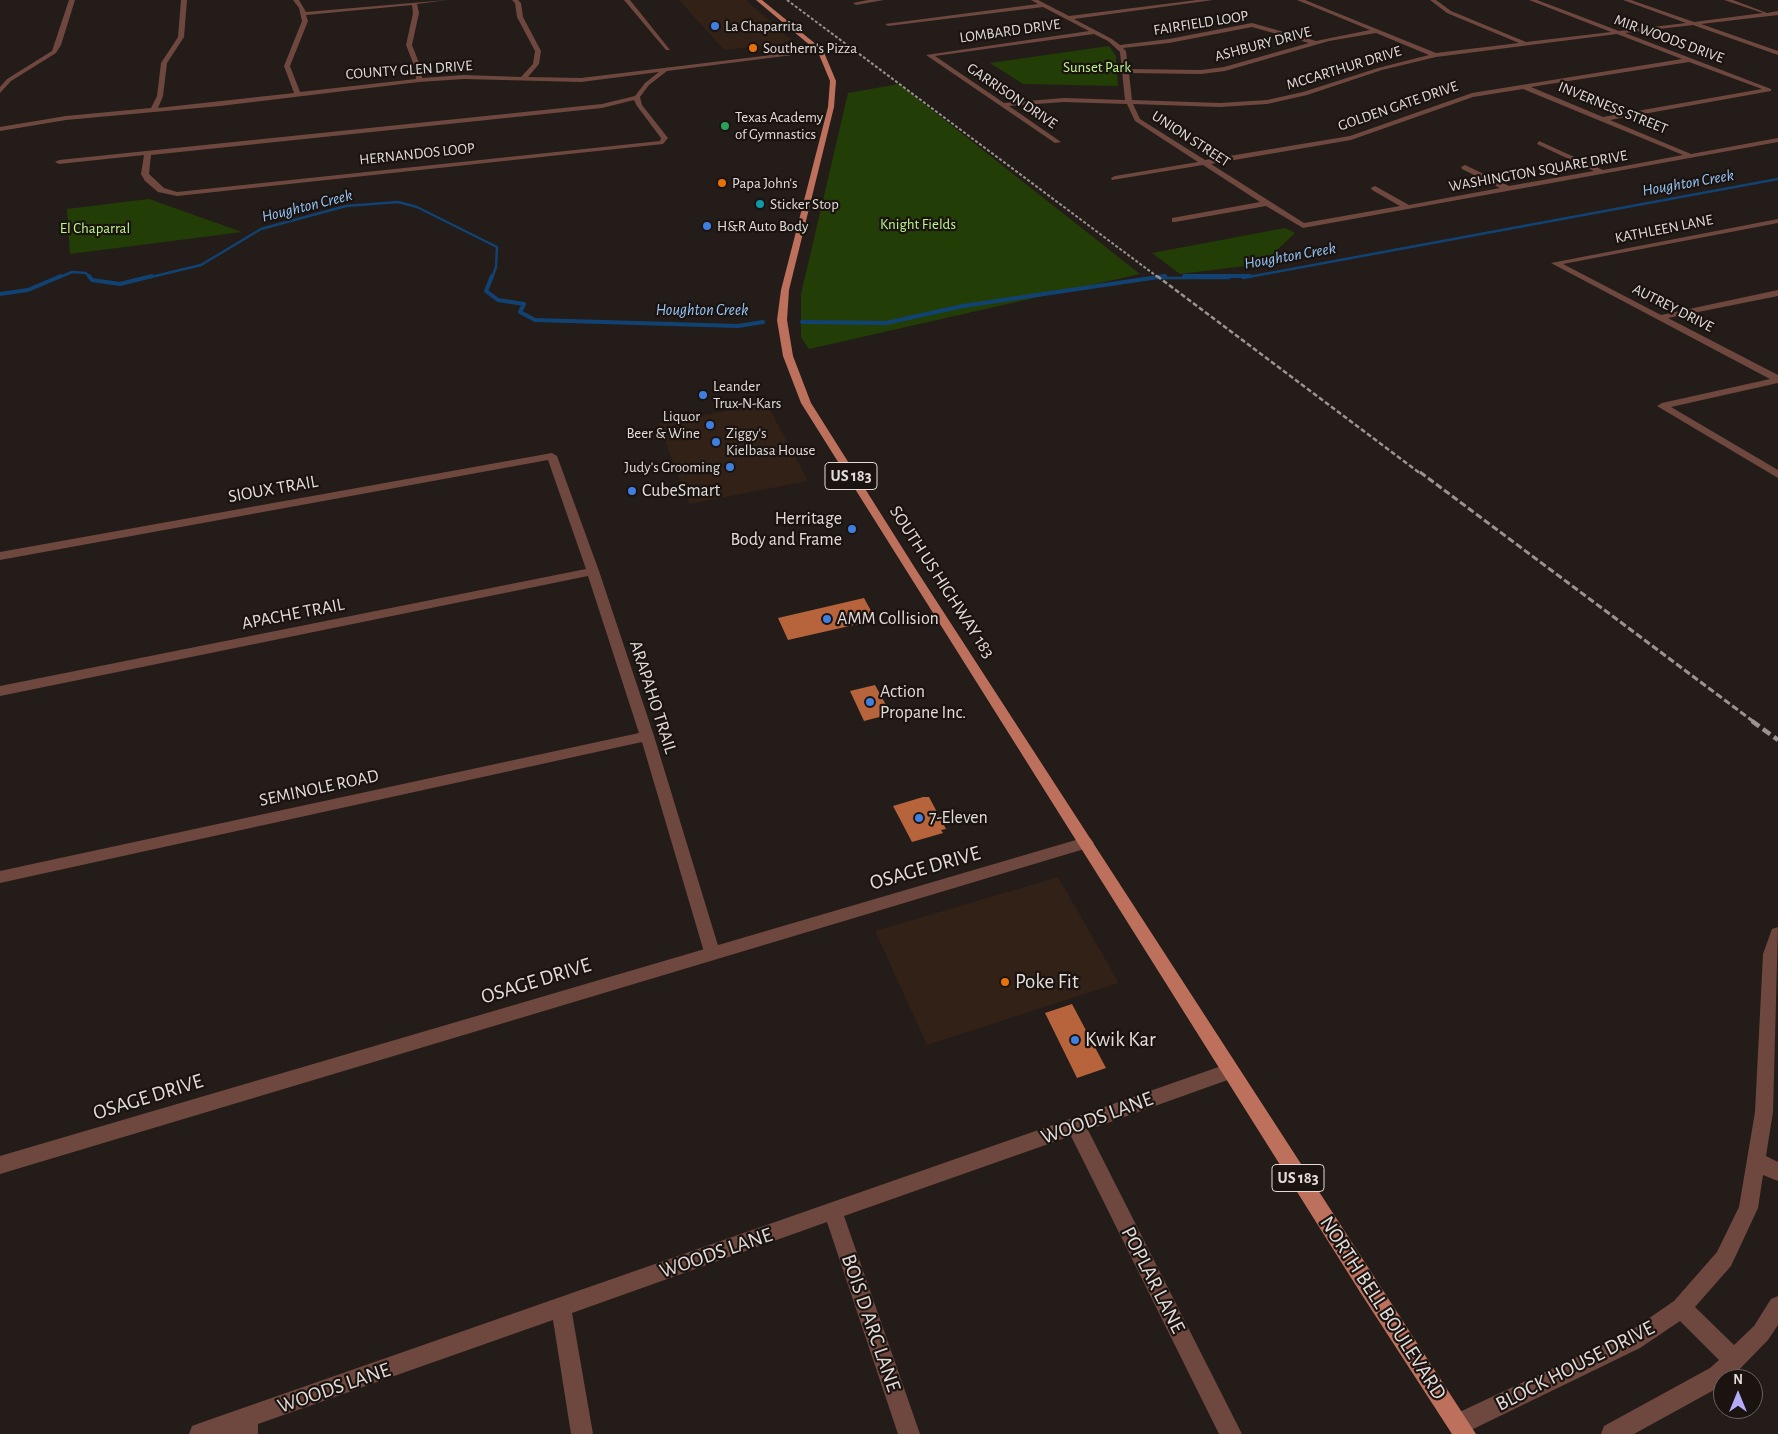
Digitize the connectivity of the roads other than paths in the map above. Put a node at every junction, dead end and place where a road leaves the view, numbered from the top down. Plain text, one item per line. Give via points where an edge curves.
1 (72, 0) edge
2 (184, 0) edge
3 (296, 0) edge
4 (444, 0) edge
5 (515, 0) edge
6 (639, 0) edge
7 (759, 0) edge
8 (881, 0) edge
9 (1034, 0) edge
10 (1206, 0) edge
11 (1300, 0) edge
12 (1433, 0) edge
13 (1532, 0) edge
14 (1626, 0) edge
15 (1727, 0) edge
16 (628, 1) edge
17 (414, 3) junction
18 (856, 3) dead end
19 (1043, 5) junction
20 (1778, 13) edge
21 (304, 14) junction
22 (1768, 14) junction
23 (1778, 17) edge
24 (1068, 18) junction
25 (1691, 23) junction
26 (888, 24) dead end
27 (1376, 31) junction
28 (1095, 32) junction
29 (1616, 32) junction
30 (1314, 43) junction
31 (1526, 43) junction
32 (1119, 47) junction
33 (668, 49) dead end
34 (820, 52) junction
35 (1778, 53) edge
36 (929, 55) joint
37 (1436, 55) junction
38 (1689, 60) junction
39 (669, 69) junction
40 (1126, 71) junction
41 (522, 79) junction
42 (419, 80) junction
43 (1523, 86) junction
44 (1778, 88) edge
45 (0, 90) edge
46 (1769, 90) junction
47 (297, 94) junction
48 (637, 96) junction
49 (1129, 102) junction
50 (1003, 105) junction
51 (154, 109) junction
52 (1603, 119) junction
53 (2, 126) edge
54 (1778, 140) edge
55 (1057, 142) dead end
56 (1539, 143) dead end
57 (148, 154) junction
58 (1691, 156) junction
59 (60, 162) dead end
60 (1203, 164) junction
61 (1464, 167) dead end
62 (1604, 173) junction
63 (1115, 178) dead end
64 (1375, 188) dead end
65 (1510, 190) junction
66 (1267, 203) junction
67 (1409, 208) junction
68 (1175, 220) dead end
69 (1778, 221) edge
70 (1303, 226) joint
71 (1555, 263) joint
72 (1778, 293) edge
73 (1662, 318) junction
74 (1778, 380) edge
75 (552, 456) joint
76 (1778, 474) edge
77 (0, 556) edge
78 (593, 571) junction
79 (0, 691) edge
80 (647, 736) junction
81 (1086, 843) junction
82 (0, 877) edge
83 (1778, 934) edge
84 (712, 952) junction
85 (1174, 980) joint
86 (1773, 1011) edge
87 (1230, 1071) junction
88 (1076, 1126) junction
89 (1756, 1161) junction
90 (0, 1165) edge
91 (1778, 1172) edge
92 (833, 1212) junction
93 (1778, 1306) edge
94 (561, 1308) junction
95 (1682, 1308) junction
96 (1734, 1360) junction
97 (247, 1426) edge
98 (1462, 1429) edge
99 (200, 1434) edge
100 (582, 1434) edge
101 (909, 1434) edge
102 (1231, 1434) edge
103 (1612, 1434) edge

1 - 45 street via 54,52 9,80
2 - 51 street via 181,36 164,63 160,96
3 - 21 street
4 - 17 street
5 - 41 street via 538,55 533,68
6 - 16 street
7 - 34 main road, SOUTH US HIGHWAY 183 / US 183
8 - 18 street
9 - 19 street
10 - 24 street
11 - 27 street
12 - 31 street via 1449,12
13 - 29 street, MIR WOODS DRIVE
14 - 25 street
15 - 22 street
16 - 33 street
17 - 21 street
17 - 42 street via 416,13 409,45
19 - 24 street
19 - 26 street
20 - 22 street, MCCARTHUR DRIVE
21 - 47 street via 303,29 287,66
22 - 23 street
22 - 25 street, MCCARTHUR DRIVE
24 - 28 street
25 - 29 street, MCCARTHUR DRIVE
25 - 35 street
27 - 30 street, ASHBURY DRIVE
27 - 37 street
28 - 32 street
28 - 36 street, LOMBARD DRIVE
29 - 31 street, MCCARTHUR DRIVE
29 - 38 street, MIR WOODS DRIVE
30 - 32 street, FAIRFIELD LOOP via 1252,25
30 - 40 street, ASHBURY DRIVE via 1225,69 1201,72
31 - 37 street, MCCARTHUR DRIVE
32 - 40 street, UNION STREET via 1125,57
34 - 39 street, COUNTY GLEN DRIVE
34 - 81 main road, SOUTH US HIGHWAY 183 / US 183 via 833,81 833,93 785,290 782,320 788,356 806,403 829,442
36 - 50 street, GARRISON DRIVE
37 - 49 street, MCCARTHUR DRIVE via 1267,102 1220,105
38 - 43 street, GOLDEN GATE DRIVE
38 - 46 street, MIR WOODS DRIVE
39 - 41 street, COUNTY GLEN DRIVE via 581,80
39 - 48 street via 647,84
40 - 49 street, UNION STREET
41 - 42 street, COUNTY GLEN DRIVE via 464,77
42 - 47 street, COUNTY GLEN DRIVE
43 - 52 street, INVERNESS STREET
43 - 60 street, GOLDEN GATE DRIVE via 1466,97 1351,138
44 - 46 street
46 - 52 street
47 - 51 street, COUNTY GLEN DRIVE
48 - 57 street, HERNANDOS LOOP via 593,107
48 - 57 street, HERNANDOS LOOP via 639,105 665,138 663,142 177,194 161,190 148,179 145,174
49 - 50 street, MCCARTHUR DRIVE via 1045,100
49 - 60 street, UNION STREET via 1133,114 1146,128
50 - 55 street, GARRISON DRIVE
51 - 53 street, COUNTY GLEN DRIVE
52 - 58 street, INVERNESS STREET
54 - 58 street, WASHINGTON SQUARE DRIVE
56 - 62 street
57 - 59 street, HERNANDOS LOOP
58 - 62 street, WASHINGTON SQUARE DRIVE
60 - 63 street, GOLDEN GATE DRIVE
60 - 66 street, UNION STREET
61 - 65 street
62 - 65 street, WASHINGTON SQUARE DRIVE
64 - 67 street
65 - 67 street, WASHINGTON SQUARE DRIVE
66 - 68 street
66 - 70 street, UNION STREET
67 - 70 street, WASHINGTON SQUARE DRIVE
69 - 71 street, KATHLEEN LANE
71 - 73 street, AUTREY DRIVE
72 - 73 street
73 - 74 street, AUTREY DRIVE
74 - 76 street via 1662,406
75 - 77 street, SIOUX TRAIL
75 - 78 street, ARAPAHO TRAIL
78 - 79 street, APACHE TRAIL
78 - 80 street, ARAPAHO TRAIL
80 - 82 street, SEMINOLE ROAD
80 - 84 street, ARAPAHO TRAIL
81 - 84 street, OSAGE DRIVE
81 - 85 main road, SOUTH US HIGHWAY 183 / US 183
83 - 86 street, BLOCK HOUSE DRIVE via 1771,954
84 - 90 street, OSAGE DRIVE
85 - 87 main road, NORTH BELL BOULEVARD / US 183
86 - 89 street, BLOCK HOUSE DRIVE
87 - 88 street, WOODS LANE
87 - 98 main road, NORTH BELL BOULEVARD / US 183
88 - 92 street, WOODS LANE
88 - 102 street, POPLAR LANE
89 - 91 street
89 - 95 street, BLOCK HOUSE DRIVE via 1748,1208 1724,1259
92 - 94 street, WOODS LANE
92 - 101 street, BOIS D ARC LANE
93 - 96 street via 1761,1333
94 - 97 street, WOODS LANE
94 - 100 street
95 - 96 street
95 - 98 street, BLOCK HOUSE DRIVE via 1633,1341
96 - 103 street via 1718,1376
97 - 99 street, WOODS LANE

